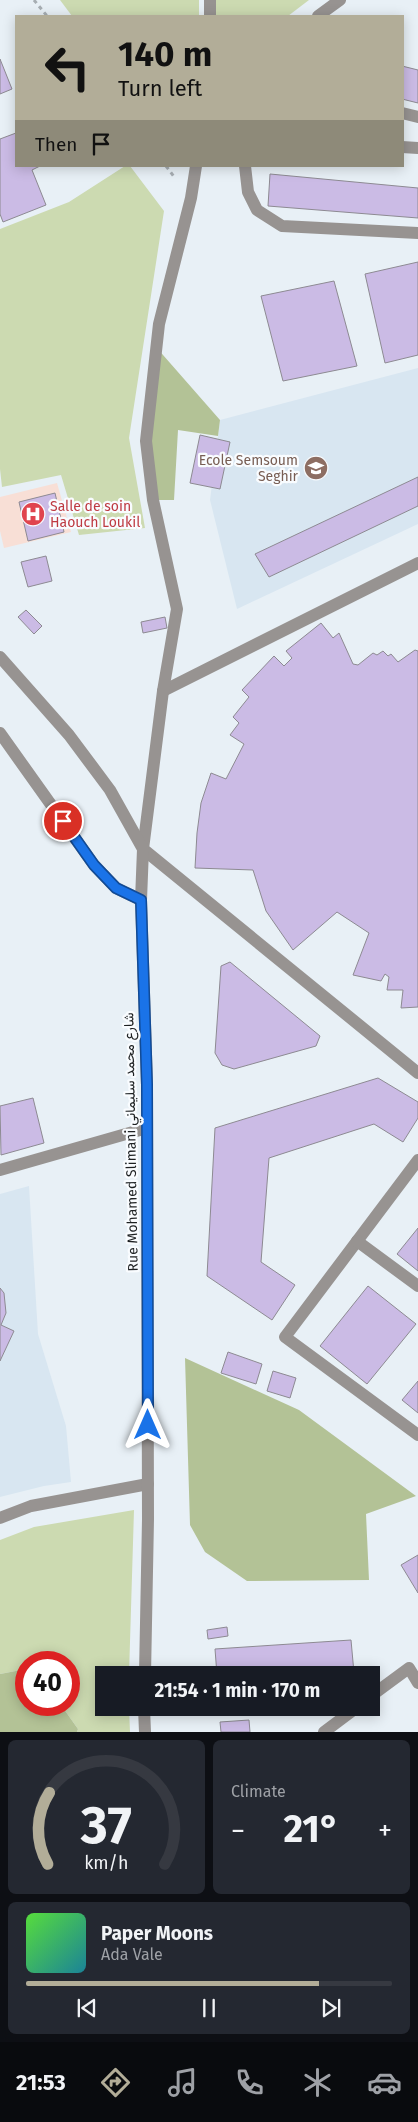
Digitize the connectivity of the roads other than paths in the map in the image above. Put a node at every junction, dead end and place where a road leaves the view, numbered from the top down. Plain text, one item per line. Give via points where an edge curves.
1 (210, 0) edge
2 (340, 0) edge
3 (210, 15) edge
4 (319, 15) edge
5 (404, 114) edge
6 (418, 117) edge
7 (404, 147) edge
8 (418, 148) edge
9 (196, 167) edge
10 (245, 167) edge
11 (418, 233) edge
12 (418, 563) edge
13 (0, 658) edge
14 (163, 691) junction
15 (0, 733) edge
16 (143, 849) junction
17 (141, 900) junction
18 (418, 1074) edge
19 (147, 1128) junction
20 (418, 1160) edge
21 (0, 1170) edge
22 (357, 1241) junction
23 (418, 1286) edge
24 (418, 1434) edge
25 (148, 1484) junction
26 (0, 1518) edge
27 (145, 1666) edge
28 (418, 1683) edge
29 (380, 1689) edge
30 (144, 1716) edge
31 (345, 1716) edge
32 (145, 1732) edge
33 (324, 1732) edge

1 - 3 street
2 - 4 street
5 - 6 street
7 - 8 street
9 - 14 street, Rue Mohamed Slimani شارع محمد سليماني via 159,324 146,441 154,500 177,609
10 - 11 street via 248,192 257,210 282,226
12 - 14 street
13 - 16 street via 69,735 110,790
14 - 16 street, Rue Mohamed Slimani شارع محمد سليماني
15 - 17 street via 94,865 116,888
16 - 17 street, Rue Mohamed Slimani شارع محمد سليماني
16 - 18 street
17 - 19 street, Rue Mohamed Slimani شارع محمد سليماني
19 - 21 street
19 - 25 street, Rue Mohamed Slimani شارع محمد سليماني
20 - 22 street
22 - 23 street
22 - 24 street via 285,1337
25 - 26 street via 31,1506
25 - 27 street, Rue Mohamed Slimani شارع محمد سليماني
28 - 29 street via 409,1668
30 - 32 street
31 - 33 street

